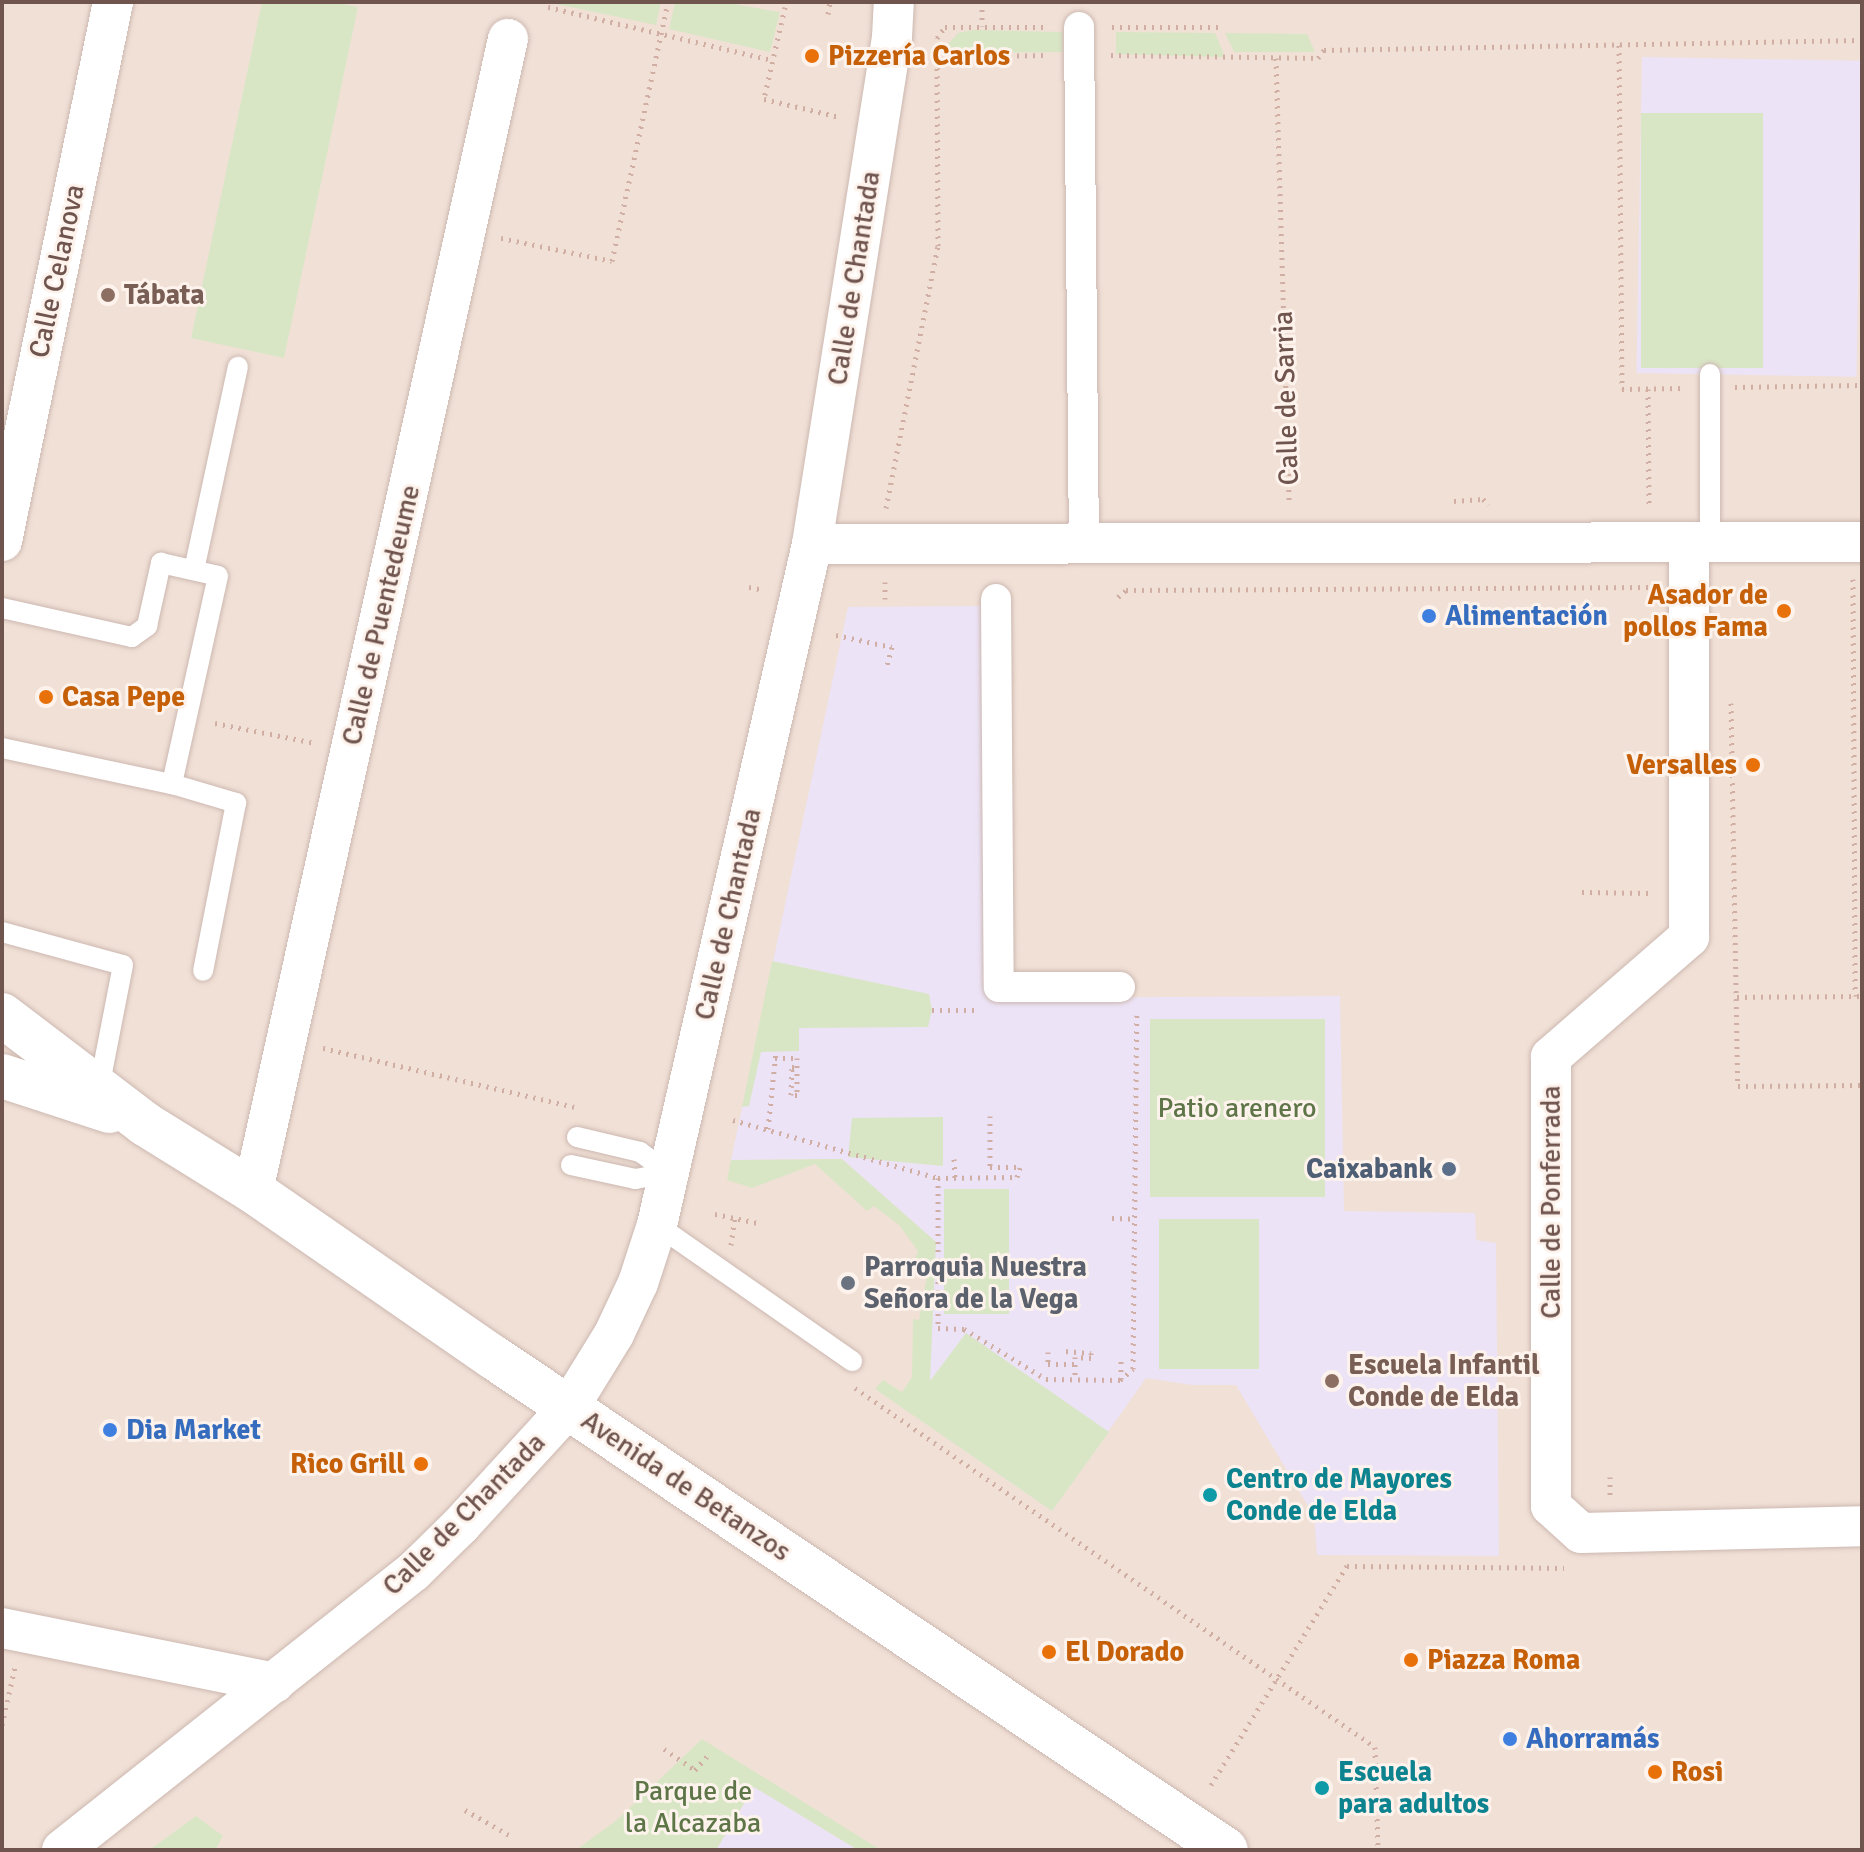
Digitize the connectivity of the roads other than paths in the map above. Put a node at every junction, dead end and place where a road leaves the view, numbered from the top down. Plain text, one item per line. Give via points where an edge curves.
1 (113, 2) edge
2 (894, 2) edge
3 (508, 39) dead end
4 (1079, 41) road end
5 (238, 367) dead end
6 (1711, 381) road end
7 (1674, 533) junction
8 (2, 541) edge
9 (1858, 542) edge
10 (812, 544) junction
11 (1084, 544) junction
12 (194, 570) junction
13 (996, 599) dead end
14 (2, 608) edge
15 (2, 748) edge
16 (172, 784) junction
17 (2, 932) edge
18 (203, 971) dead end
19 (1120, 987) dead end
20 (2, 1015) edge
21 (2, 1076) edge
22 (99, 1088) junction
23 (145, 1124) junction
24 (577, 1137) dead end
25 (571, 1165) dead end
26 (669, 1173) junction
27 (253, 1191) junction
28 (657, 1225) junction
29 (852, 1361) dead end
30 (569, 1407) junction
31 (1862, 1526) edge
32 (12, 1630) edge
33 (274, 1683) junction
34 (62, 1850) edge
35 (1226, 1850) edge

1 - 8 street, Calle Celanova
2 - 10 street, Calle de Chantada
3 - 27 street, Calle de Puentedeume
4 - 11 street
5 - 12 lane
6 - 7 lane
7 - 9 street
7 - 11 street
7 - 31 street, Calle de Ponferrada via 1670,587 1689,937 1551,1057 1551,1506 1581,1533
10 - 11 street
10 - 26 street, Calle de Chantada
12 - 14 lane via 161,563 147,626 132,637
12 - 16 lane via 218,576
13 - 19 street via 999,987
15 - 16 lane
16 - 18 lane via 236,803
17 - 22 lane via 123,965
20 - 22 street, Avenida de Betanzos
21 - 23 street, Avenida de Betanzos
22 - 23 street, Avenida de Betanzos
23 - 27 street, Avenida de Betanzos
24 - 26 lane via 640,1152
25 - 26 lane via 635,1179
26 - 28 street, Calle de Chantada
27 - 30 street, Avenida de Betanzos
28 - 29 lane
28 - 30 street, Calle de Chantada via 614,1334
30 - 33 street, Calle de Chantada via 413,1572
30 - 35 street, Avenida de Betanzos
32 - 33 street
33 - 34 street, Calle de Chantada

